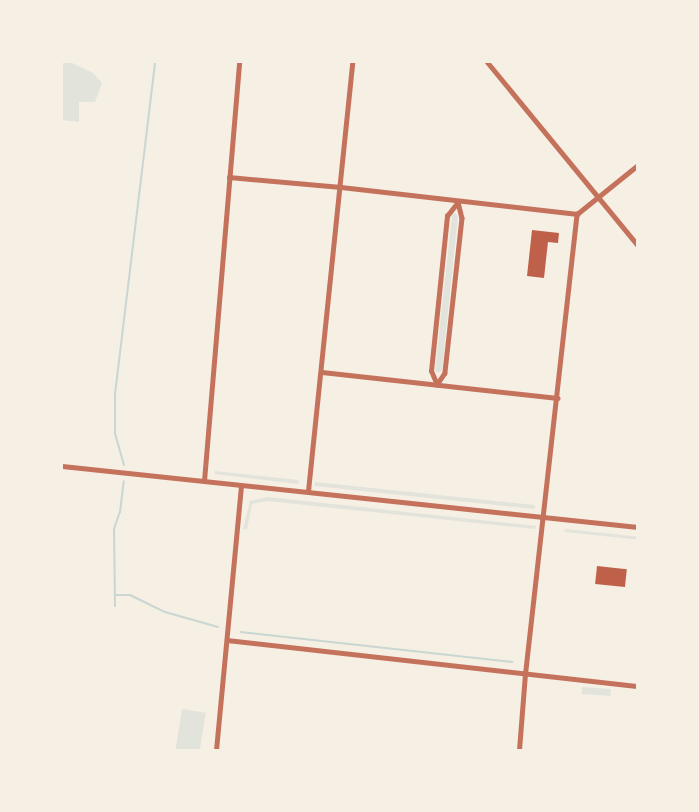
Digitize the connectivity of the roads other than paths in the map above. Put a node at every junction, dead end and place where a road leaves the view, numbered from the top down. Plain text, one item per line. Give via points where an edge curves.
1 (239, 62) edge
2 (352, 62) edge
3 (487, 62) edge
4 (638, 165) edge
5 (229, 177) junction
6 (341, 187) junction
7 (597, 198) junction
8 (458, 202) junction
9 (577, 214) junction
10 (638, 246) edge
11 (322, 372) junction
12 (437, 385) junction
13 (558, 398) junction
14 (62, 466) edge
15 (204, 481) junction
16 (241, 485) junction
17 (308, 490) junction
18 (544, 517) junction
19 (638, 527) edge
20 (227, 640) junction
21 (525, 674) junction
22 (638, 686) edge
23 (216, 750) edge
24 (519, 750) edge

1 - 5 street
2 - 6 street
3 - 7 street
4 - 7 street
5 - 6 street
5 - 15 street
6 - 8 street
6 - 11 street
7 - 9 street
7 - 10 street
8 - 9 street
8 - 12 street via 462,218 448,349 445,373
8 - 12 street via 447,216 431,371
9 - 13 street
11 - 12 street
11 - 17 street
12 - 13 street
13 - 18 street
14 - 15 street
15 - 16 street
16 - 17 street
16 - 20 street
17 - 18 street
18 - 19 street
18 - 21 street
20 - 21 street
20 - 23 street
21 - 22 street
21 - 24 street

